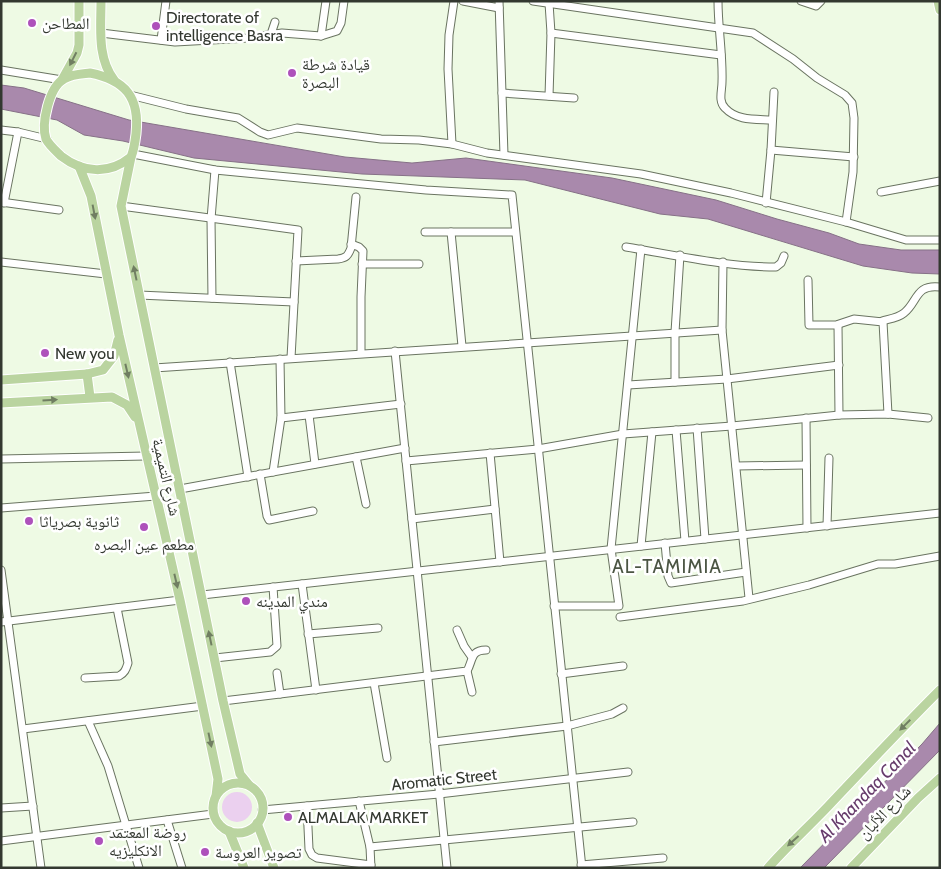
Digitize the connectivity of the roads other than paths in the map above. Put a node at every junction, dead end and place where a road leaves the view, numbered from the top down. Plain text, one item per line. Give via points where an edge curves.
1 (79, 1) edge
2 (101, 1) edge
3 (166, 1) edge
4 (326, 1) edge
5 (344, 1) edge
6 (454, 1) edge
7 (464, 1) edge
8 (532, 1) edge
9 (718, 1) edge
10 (801, 1) edge
11 (821, 1) edge
12 (938, 1) edge
13 (549, 3) junction
14 (499, 5) edge
15 (940, 10) edge
16 (275, 22) dead end
17 (718, 28) junction
18 (551, 33) junction
19 (101, 34) junction
20 (270, 34) junction
21 (321, 36) junction
22 (161, 40) junction
23 (721, 55) junction
24 (1, 70) edge
25 (62, 80) junction
26 (114, 80) junction
27 (774, 92) dead end
28 (502, 93) junction
29 (130, 95) junction
30 (549, 96) junction
31 (574, 98) dead end
32 (772, 120) junction
33 (1, 130) edge
34 (18, 132) junction
35 (46, 140) junction
36 (452, 144) junction
37 (771, 150) junction
38 (133, 152) junction
39 (504, 154) junction
40 (854, 157) junction
41 (79, 166) junction
42 (215, 170) junction
43 (940, 181) edge
44 (881, 192) dead end
45 (356, 196) dead end
46 (2, 202) edge
47 (766, 203) junction
48 (121, 206) junction
49 (58, 210) dead end
50 (211, 219) junction
51 (846, 222) junction
52 (425, 232) dead end
53 (451, 232) junction
54 (515, 232) junction
55 (940, 240) edge
56 (351, 244) junction
57 (626, 247) dead end
58 (641, 249) junction
59 (680, 255) junction
60 (784, 256) dead end
61 (1, 262) edge
62 (296, 262) junction
63 (723, 262) junction
64 (362, 264) junction
65 (419, 264) dead end
66 (106, 274) junction
67 (808, 280) dead end
68 (940, 287) edge
69 (139, 295) junction
70 (212, 298) junction
71 (294, 302) junction
72 (882, 321) junction
73 (838, 325) junction
74 (722, 330) junction
75 (675, 332) junction
76 (119, 335) junction
77 (633, 335) junction
78 (526, 342) junction
79 (462, 346) junction
80 (395, 351) junction
81 (361, 353) junction
82 (291, 358) junction
83 (280, 359) junction
84 (230, 362) junction
85 (839, 366) junction
86 (154, 368) junction
87 (87, 374) junction
88 (727, 379) junction
89 (1, 380) edge
90 (676, 382) junction
91 (628, 385) junction
92 (90, 397) junction
93 (1, 403) edge
94 (401, 404) junction
95 (888, 414) junction
96 (309, 415) junction
97 (839, 415) junction
98 (281, 418) junction
99 (806, 418) junction
100 (928, 418) dead end
101 (732, 426) junction
102 (698, 428) junction
103 (676, 430) junction
104 (652, 432) junction
105 (141, 433) junction
106 (623, 434) junction
107 (405, 448) junction
108 (538, 448) junction
109 (490, 453) junction
110 (146, 456) junction
111 (356, 457) junction
112 (830, 458) dead end
113 (1, 459) edge
114 (406, 461) junction
115 (315, 464) junction
116 (806, 465) junction
117 (736, 466) junction
118 (273, 472) junction
119 (260, 474) junction
120 (248, 476) junction
121 (180, 489) junction
122 (156, 496) junction
123 (366, 504) dead end
124 (1, 508) edge
125 (496, 509) junction
126 (313, 511) dead end
127 (940, 513) edge
128 (412, 519) junction
129 (828, 526) junction
130 (807, 528) junction
131 (744, 535) junction
132 (705, 539) junction
133 (685, 541) junction
134 (665, 544) junction
135 (641, 546) junction
136 (611, 550) junction
137 (549, 556) junction
138 (940, 556) edge
139 (500, 562) junction
140 (417, 571) junction
141 (746, 572) junction
142 (2, 574) edge
143 (302, 584) junction
144 (274, 587) junction
145 (202, 595) junction
146 (749, 598) junction
147 (180, 600) junction
148 (554, 606) junction
149 (117, 608) junction
150 (620, 617) dead end
151 (5, 622) edge
152 (378, 628) dead end
153 (457, 630) dead end
154 (308, 634) junction
155 (486, 650) dead end
156 (471, 656) junction
157 (215, 658) junction
158 (623, 666) dead end
159 (467, 671) junction
160 (277, 673) dead end
161 (561, 674) junction
162 (428, 677) junction
163 (85, 678) dead end
164 (374, 683) junction
165 (316, 690) junction
166 (940, 690) edge
167 (472, 692) dead end
168 (280, 694) junction
169 (223, 701) junction
170 (203, 706) junction
171 (623, 708) dead end
172 (88, 721) junction
173 (567, 726) junction
174 (23, 729) junction
175 (434, 742) junction
176 (387, 758) dead end
177 (628, 772) dead end
178 (572, 777) junction
179 (940, 778) edge
180 (249, 785) junction
181 (439, 794) junction
182 (216, 796) junction
183 (359, 801) junction
184 (33, 806) junction
185 (307, 806) junction
186 (1, 808) edge
187 (262, 810) junction
188 (213, 814) junction
189 (167, 820) junction
190 (633, 822) dead end
191 (257, 823) junction
192 (125, 826) junction
193 (578, 827) junction
194 (229, 831) junction
195 (37, 837) junction
196 (444, 840) junction
197 (1, 841) edge
198 (370, 847) junction
199 (663, 858) dead end
200 (581, 866) edge
201 (371, 867) edge
202 (41, 868) edge
203 (139, 868) edge
204 (182, 868) edge
205 (244, 868) edge
206 (274, 868) edge
207 (447, 868) edge
208 (768, 868) edge
209 (851, 868) edge

1 -> 25 main road via 78,45
2 - 19 main road
3 - 22 street
4 - 21 street
5 - 21 street via 337,32
6 - 36 street via 448,69
7 - 14 street
8 - 13 street
9 - 17 street
10 - 11 street via 816,6
12 - 15 main road
13 - 17 street
13 - 18 street
14 - 28 street
16 - 20 street
17 - 23 street
17 - 40 street via 753,33 849,98 853,108
18 - 23 street
18 - 30 street
19 - 22 street
19 - 26 main road via 106,69
20 - 21 street
20 - 22 street via 248,38
23 - 32 street via 723,106 742,118
24 - 25 street
25 - 26 main road via 75,74 90,73
25 - 35 main road via 48,105 44,126
26 - 29 main road
27 - 32 street
28 - 30 street
28 - 39 street
29 - 36 street via 238,118 268,135 297,128
29 - 38 main road via 138,117
30 - 31 street
32 - 37 street
33 - 34 street
34 - 35 street
34 - 46 street
35 - 41 main road via 68,162
36 - 39 street
37 - 40 street
37 - 47 street
38 - 41 main road via 118,166 94,170
38 - 42 street
38 - 48 main road, شارع التميمية
39 - 47 street via 641,174
40 - 51 street
41 -> 66 main road, شارع التميمية via 91,196
42 - 50 street
42 - 54 street via 512,195
43 - 44 street
45 - 56 street
46 - 49 street
47 - 51 street
48 - 50 street
69 -> 48 main road, شارع التميمية
50 - 62 street via 298,230
50 - 70 street
51 - 55 street via 906,240
52 - 53 street
53 - 54 street
53 - 79 street
54 - 78 street
56 - 62 street via 345,258
56 - 64 street via 363,251
57 - 58 street
58 - 59 street
58 - 77 street
59 - 63 street
59 - 75 street
60 - 63 street via 776,267
61 - 66 street
62 - 71 street
63 - 74 street
64 - 65 street
64 - 81 street
66 - 76 main road, شارع التميمية
67 - 73 street via 809,325
68 - 72 street via 920,291 904,314
69 - 70 street
69 - 86 main road, شارع التميمية
70 - 71 street
71 - 82 street
72 - 73 street via 854,319
72 - 95 street
73 - 85 street
74 - 75 street
74 - 88 street
75 - 77 street
75 - 90 street
76 - 87 main road via 114,356 107,366
76 -> 105 main road, شارع التميمية
77 - 78 street
77 - 91 street
78 - 79 street
78 - 108 street
79 - 80 street
80 - 81 street
80 - 94 street
81 - 82 street
82 - 83 street
83 - 84 street
83 - 98 street
84 - 86 street
84 - 120 street
85 - 88 street
85 - 97 street
86 - 121 main road, شارع التميمية
87 - 89 main road
87 - 92 main road
88 - 90 street
88 - 101 street
90 - 91 street
91 - 106 street
93 -> 92 main road
92 - 105 main road via 112,397 123,402 133,412
94 - 96 street
94 - 107 street
95 - 97 street
95 - 100 street
96 - 98 street
96 - 115 street
97 - 99 street
98 - 118 street
99 - 101 street
99 - 116 street
101 - 102 street
101 - 117 street
102 - 103 street
102 - 132 street
103 - 104 street
103 - 133 street
104 - 106 street
104 - 135 street
105 - 110 main road, شارع التميمية
106 - 108 street
106 - 136 street
107 - 111 street
107 - 114 street
108 - 109 street
108 - 137 street
109 - 114 street
109 - 125 street
110 - 113 street
110 - 122 main road, شارع التميمية
111 - 115 street
111 - 123 street
112 - 129 street
114 - 128 street
115 - 118 street
116 - 117 street
116 - 130 street
117 - 131 street
118 - 119 street
119 - 120 street
119 - 126 street via 266,516 270,520
120 - 121 street
121 - 145 main road, شارع التميمية
122 - 124 street
122 -> 147 main road, شارع التميمية
125 - 128 street
125 - 139 street
127 - 129 street
128 - 140 street
129 - 130 street
130 - 131 street
131 - 132 street
131 - 141 street
132 - 133 street
133 - 134 street
134 - 135 street
134 - 141 street via 671,583
135 - 136 street
136 - 137 street
136 - 148 street via 619,606
137 - 139 street
137 - 148 street
138 - 146 street via 878,564 809,586
139 - 140 street
140 - 143 street
140 - 162 street
141 - 146 street
142 - 151 street
143 - 144 street
143 - 154 street
144 - 145 street
144 - 157 street via 277,646 270,652
157 -> 145 main road, شارع التميمية
146 - 150 street
147 - 149 street
147 - 170 main road, شارع التميمية
148 - 161 street
149 - 151 street
149 - 163 street via 128,664 126,669 119,676
151 - 174 street
152 - 154 street
153 - 156 street
154 - 165 street
155 - 156 street
156 - 159 street
157 - 169 main road, شارع التميمية
158 - 161 street
159 - 162 street
159 - 167 street
160 - 168 street
161 - 173 street
162 - 164 street
162 - 175 street
164 - 165 street
164 - 176 street
165 - 168 street
166 -> 208 main road
168 - 169 street
169 - 180 main road, شارع التميمية via 240,774
170 - 172 street
170 -> 182 main road, شارع التميمية via 218,779
171 - 173 street
172 - 174 street
172 - 192 street via 108,766
173 - 175 street
173 - 178 street
174 - 184 street
175 - 181 street
177 - 178 street, Aromatic Street
178 - 181 street, Aromatic Street
178 - 193 street
179 - 209 main road, شارع الألبان
180 - 182 main road via 228,785
180 - 187 main road via 260,797
181 - 183 street, Aromatic Street
181 - 196 street
182 - 188 main road
183 - 185 street, Aromatic Street
183 - 198 street
184 - 186 street
184 - 195 street
185 - 187 street, Aromatic Street
185 - 201 street via 312,855
187 - 191 main road
188 - 189 street
188 - 194 main road
189 - 192 street
189 - 204 street
190 - 193 street
191 - 194 main road via 244,832
191 - 206 main road
192 - 195 street
192 - 203 street
193 - 196 street
193 - 200 street
194 - 205 main road
195 - 197 street
195 - 202 street
196 - 198 street
196 - 207 street
198 - 201 street
199 - 200 street

